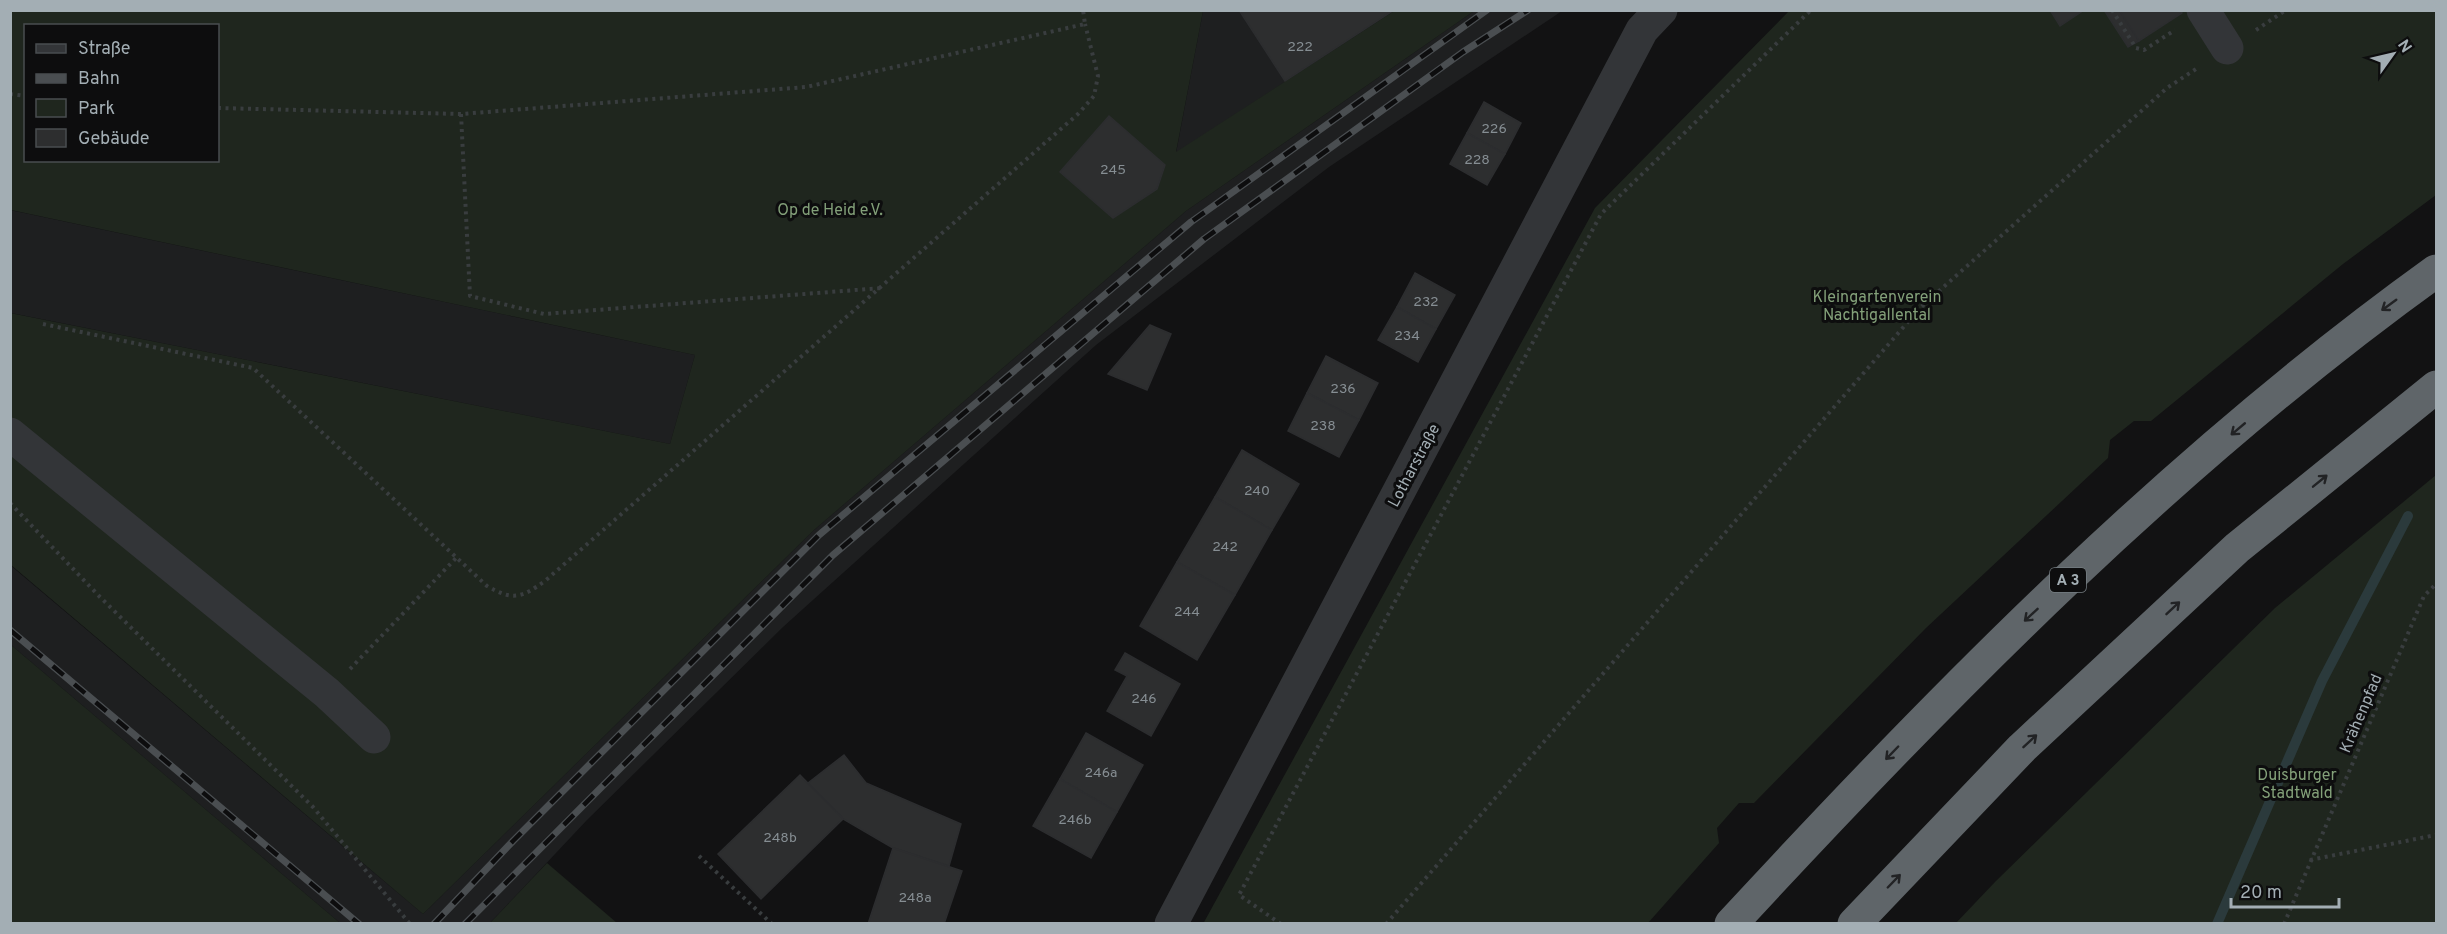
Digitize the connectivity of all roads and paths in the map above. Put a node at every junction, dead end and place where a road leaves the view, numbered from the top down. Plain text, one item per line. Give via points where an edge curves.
1 (1083, 10) edge
2 (1661, 10) edge
3 (1811, 10) edge
4 (2112, 10) edge
5 (2286, 10) edge
6 (2203, 11) edge
7 (1085, 24) junction
8 (2227, 48) junction
9 (219, 108) edge
10 (461, 114) junction
11 (2436, 272) edge
12 (882, 288) junction
13 (43, 324) dead end
14 (2436, 387) edge
15 (10, 434) edge
16 (10, 503) edge
17 (457, 557) junction
18 (2436, 584) edge
19 (327, 693) junction
20 (374, 736) dead end
21 (2436, 835) edge
22 (699, 856) dead end
23 (2310, 860) junction
24 (407, 922) edge
25 (772, 924) edge
26 (1171, 924) edge
27 (1281, 924) edge
28 (1386, 924) edge
29 (1731, 924) edge
30 (1854, 924) edge
31 (2284, 924) edge

1 - 7 path
2 - 26 street, Lotharstraße via 1642,30
3 - 27 path via 1601,214 1239,895
4 - 6 path via 2136,48 2144,50
5 - 8 path
6 - 8 street
7 - 10 path via 806,87
7 - 12 path via 1098,76 1094,96
8 - 28 path via 2167,88 1920,308
9 - 10 path
10 - 12 path via 470,296 544,314
11 -> 29 highway, A 3 via 2374,316 2170,485 1963,679
12 - 17 path via 530,592 516,597 502,594 487,586
13 - 17 path via 254,368
30 -> 14 highway via 2022,748 2229,556
15 - 19 street
16 - 24 path via 313,807
17 - 19 path
18 - 23 path, Krähenpfad via 2424,596
19 - 20 street
21 - 23 path
22 - 25 path
23 - 31 path, Krähenpfad

